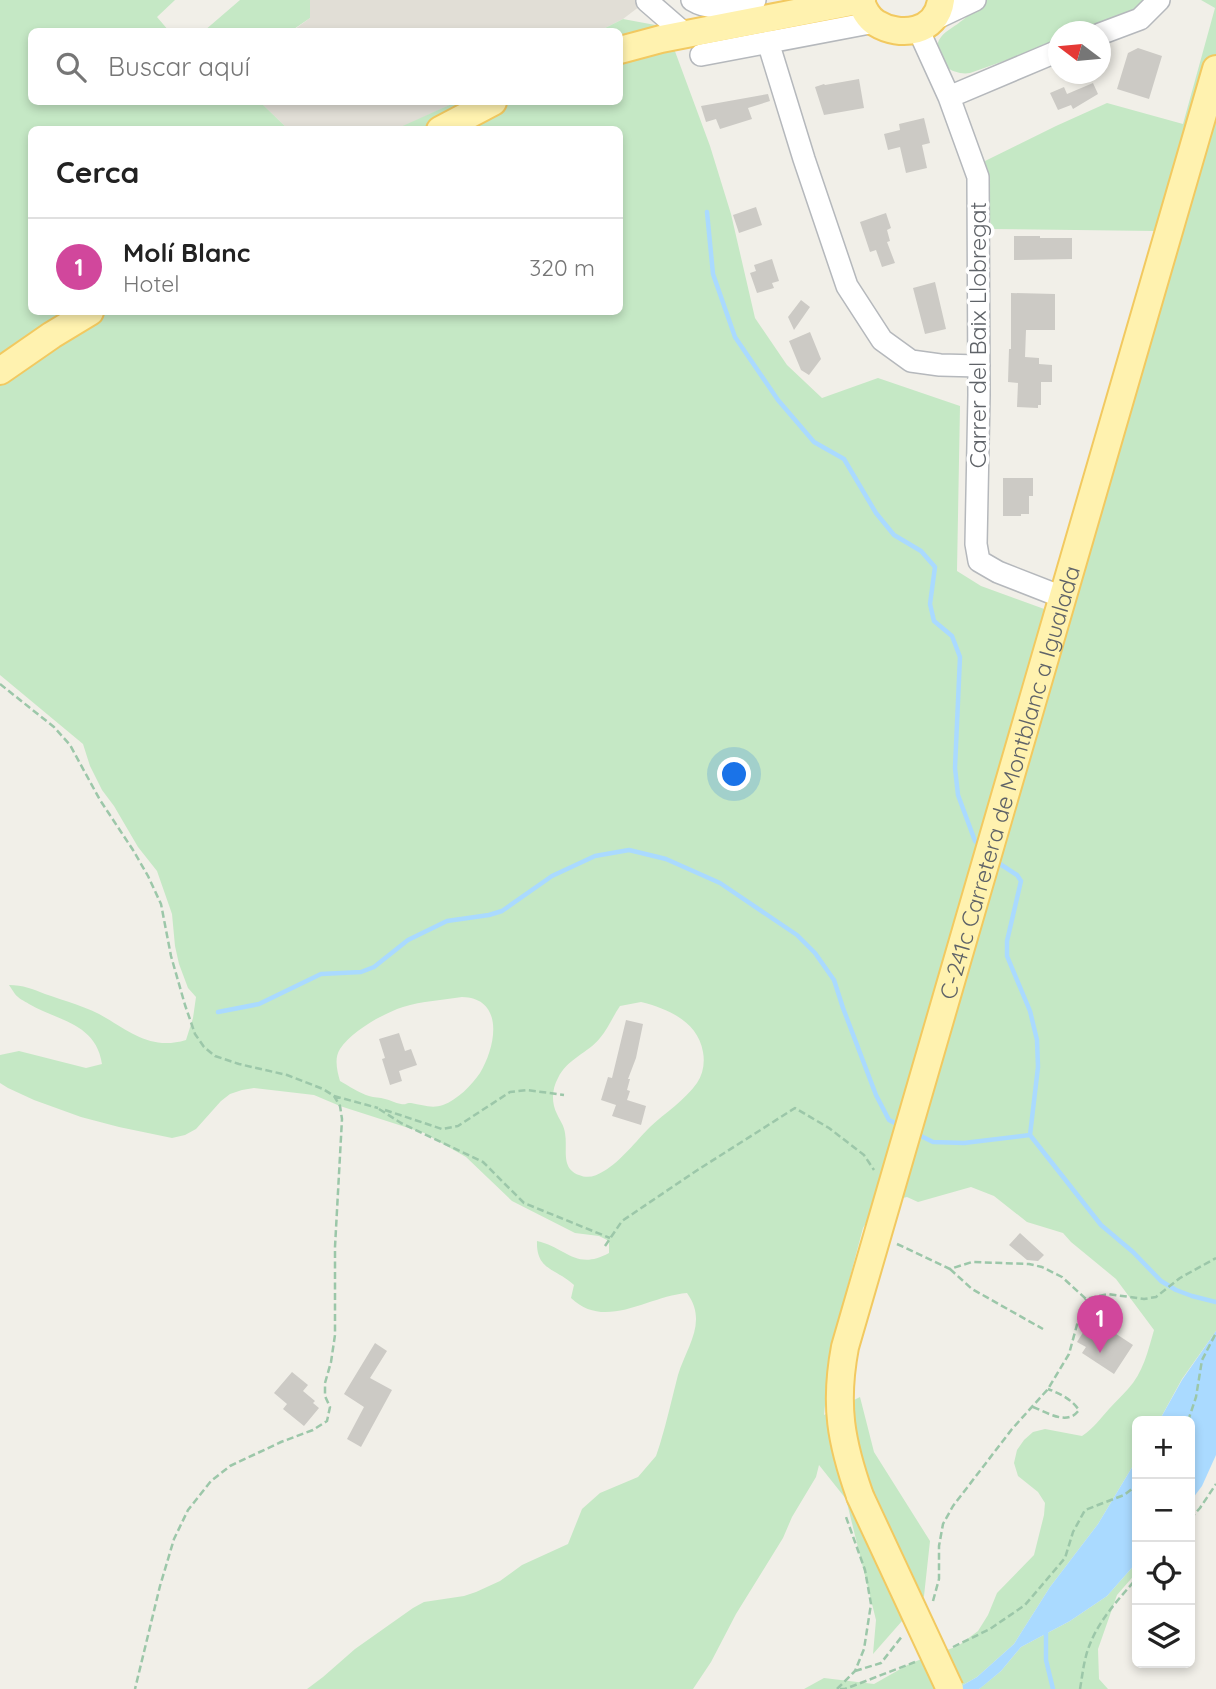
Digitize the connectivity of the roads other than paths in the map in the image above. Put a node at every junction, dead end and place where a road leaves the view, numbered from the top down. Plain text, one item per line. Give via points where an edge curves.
1 (755, 0) edge
2 (975, 0) edge
3 (1159, 0) edge
4 (647, 1) edge
5 (693, 1) edge
6 (829, 3) edge
7 (864, 6) edge
8 (932, 16) edge
9 (1111, 30) edge
10 (768, 42) junction
11 (693, 45) junction
12 (623, 50) edge
13 (1048, 56) edge
14 (1216, 69) edge
15 (948, 97) junction
16 (487, 105) edge
17 (448, 126) edge
18 (85, 315) edge
19 (979, 366) junction
20 (0, 371) edge
21 (1062, 597) junction
22 (950, 1689) edge

1 - 5 street via 713,8
2 - 8 street
3 - 9 street via 1140,19
4 - 11 street
6 - 7 main road
6 - 11 main road
7 - 8 main road via 896,31
7 - 10 street
8 - 15 street, Carrer del Baix Llobregat
10 - 11 street
10 - 19 street via 847,286 882,340 911,361
11 - 12 main road
13 - 15 street
14 - 21 main road, C-241c Carretera de Montblanc a Igualada
15 - 19 street, Carrer del Baix Llobregat via 978,177
16 - 17 main road
18 - 20 main road
19 - 21 street, Carrer del Baix Llobregat via 975,544 979,561
21 - 22 main road, C-241c Carretera de Montblanc a Igualada, bridge via 845,1348 839,1391 853,1506

